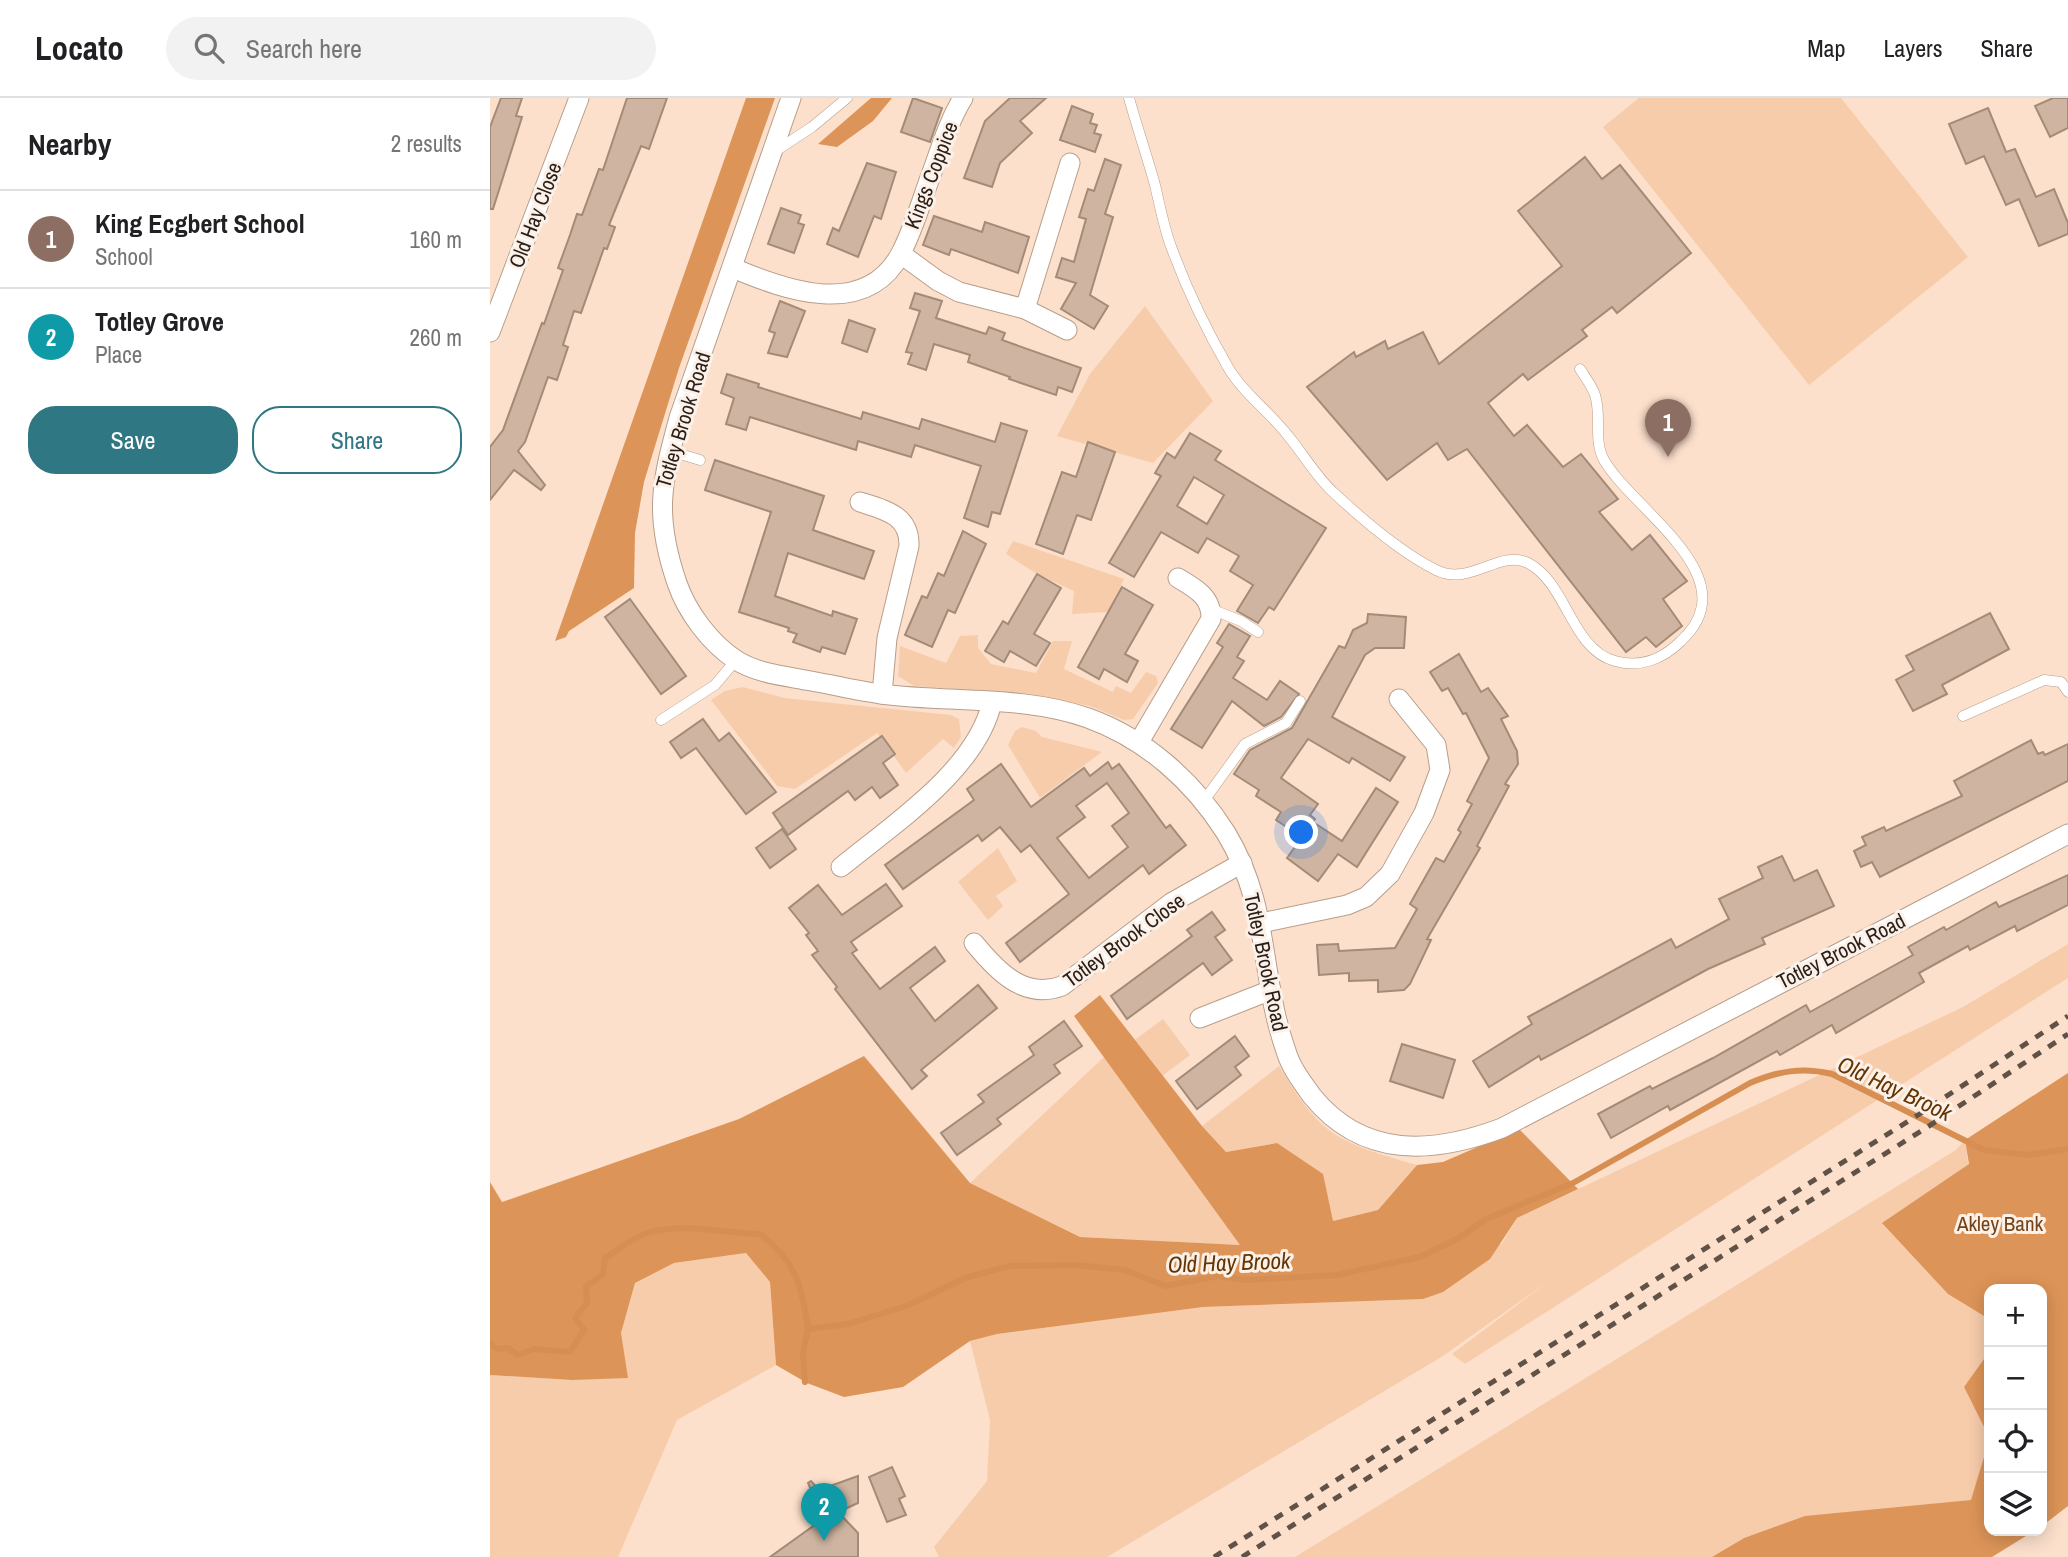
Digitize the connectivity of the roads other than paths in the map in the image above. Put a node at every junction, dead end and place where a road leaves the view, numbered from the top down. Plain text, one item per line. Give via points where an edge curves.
1 (579, 98) edge
2 (791, 98) edge
3 (963, 98) edge
4 (1129, 98) edge
5 (842, 99) edge
6 (772, 153) junction
7 (1070, 163) dead end
8 (901, 254) junction
9 (733, 268) junction
10 (1025, 309) junction
11 (1067, 330) dead end
12 (490, 332) edge
13 (1580, 369) dead end
14 (670, 451) junction
15 (701, 460) dead end
16 (860, 502) dead end
17 (1178, 578) dead end
18 (1211, 609) junction
19 (1258, 632) dead end
20 (736, 660) junction
21 (2068, 692) edge
22 (882, 694) junction
23 (1399, 699) dead end
24 (1300, 701) dead end
25 (992, 702) junction
26 (1964, 716) dead end
27 (661, 720) dead end
28 (1139, 742) junction
29 (1203, 802) junction
30 (2068, 834) edge
31 (1242, 863) junction
32 (841, 867) dead end
33 (1261, 923) junction
34 (974, 943) dead end
35 (1271, 990) junction
36 (1200, 1018) dead end

1 - 12 street, Old Hay Close
2 - 6 street, Totley Brook Road
3 - 8 street, Kings Coppice
4 - 13 lane via 1171,246 1196,305 1231,372 1332,492 1387,537 1451,575 1467,575 1513,560 1528,563 1545,577 1596,649 1612,660 1649,662 1669,653 1689,635 1703,609 1699,576 1602,456 1595,392
5 - 6 lane
6 - 9 street, Totley Brook Road
7 - 10 street
8 - 9 street, Kings Coppice via 879,278 841,294 782,288
8 - 10 street, Kings Coppice via 959,292
9 - 14 street, Totley Brook Road
10 - 11 street, Kings Coppice
14 - 15 lane
14 - 20 street, Totley Brook Road via 660,496 670,564 693,615 713,641
16 - 22 street via 888,511 910,531 887,638
17 - 18 street via 1198,590
18 - 19 lane
18 - 28 street via 1211,619
20 - 22 street, Totley Brook Road via 763,672
20 - 27 lane via 715,685
21 - 26 lane via 2060,682 2044,680
22 - 25 street, Totley Brook Road
23 - 33 street via 1436,746 1440,770 1424,813 1390,874 1366,897 1347,905
24 - 29 lane via 1286,723 1245,744
25 - 28 street, Totley Brook Road via 1085,717
25 - 32 street via 979,735 955,768
28 - 29 street, Totley Brook Road
29 - 31 street, Totley Brook Road
30 - 35 street, Totley Brook Road via 1502,1128 1463,1143 1388,1144 1338,1122 1300,1081
31 - 33 street, Totley Brook Road
31 - 34 street, Totley Brook Close via 1171,903 1050,991 1037,991 1004,976
33 - 35 street, Totley Brook Road
35 - 36 street

